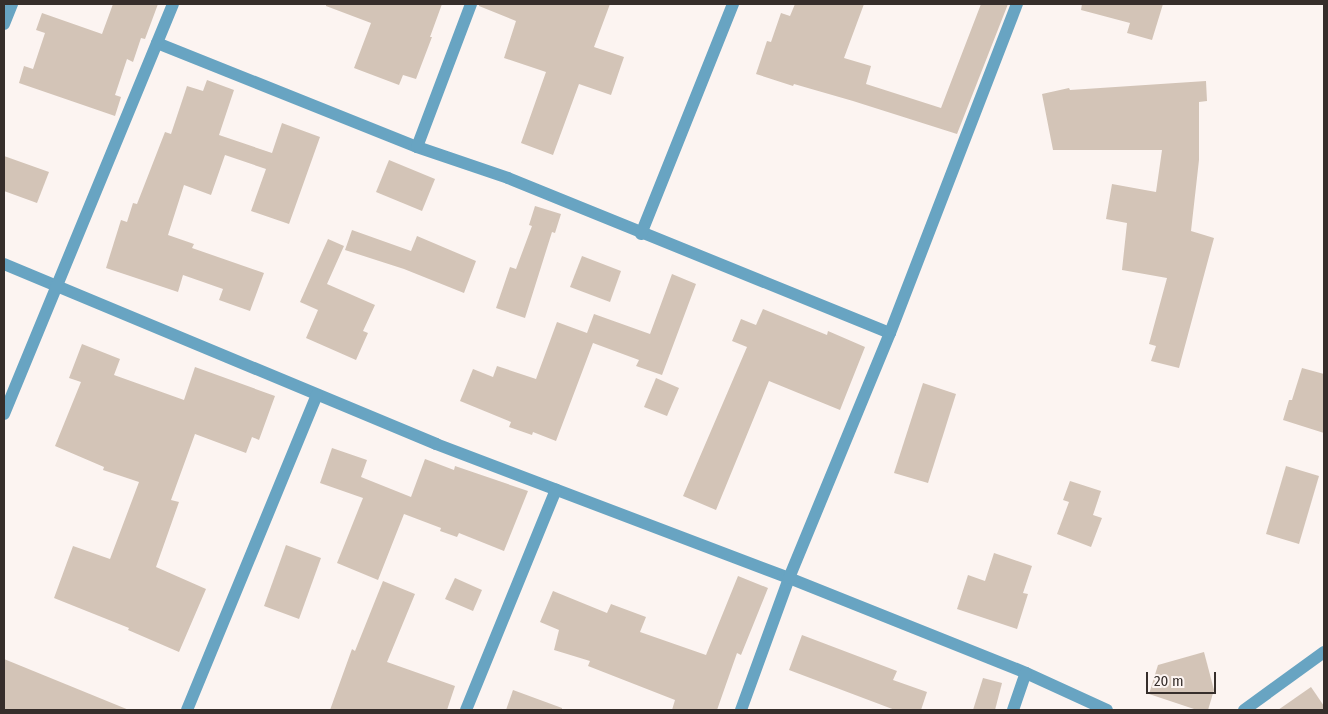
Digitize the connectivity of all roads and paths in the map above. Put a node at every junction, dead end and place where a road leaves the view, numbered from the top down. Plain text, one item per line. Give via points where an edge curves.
1 (12, 4) edge
2 (173, 4) edge
3 (471, 4) edge
4 (733, 4) edge
5 (1018, 4) edge
6 (4, 24) edge
7 (157, 43) junction
8 (417, 146) junction
9 (641, 234) junction
10 (4, 264) edge
11 (55, 286) junction
12 (890, 334) junction
13 (316, 395) junction
14 (4, 414) edge
15 (556, 490) junction
16 (789, 578) junction
17 (1324, 652) edge
18 (1026, 673) junction
19 (187, 710) edge
20 (466, 710) edge
21 (741, 710) edge
22 (1012, 710) edge
23 (1107, 710) edge
24 (1244, 710) edge

1 - 6 street
2 - 7 street
3 - 8 street
4 - 9 street
5 - 12 street
7 - 8 street
7 - 11 street
8 - 9 street via 508,178
9 - 12 street
10 - 11 street
11 - 13 street
11 - 14 street
12 - 16 street
13 - 15 street
13 - 19 street
15 - 16 street
15 - 20 street
16 - 18 street
16 - 21 street
17 - 24 street
18 - 22 street
18 - 23 street

